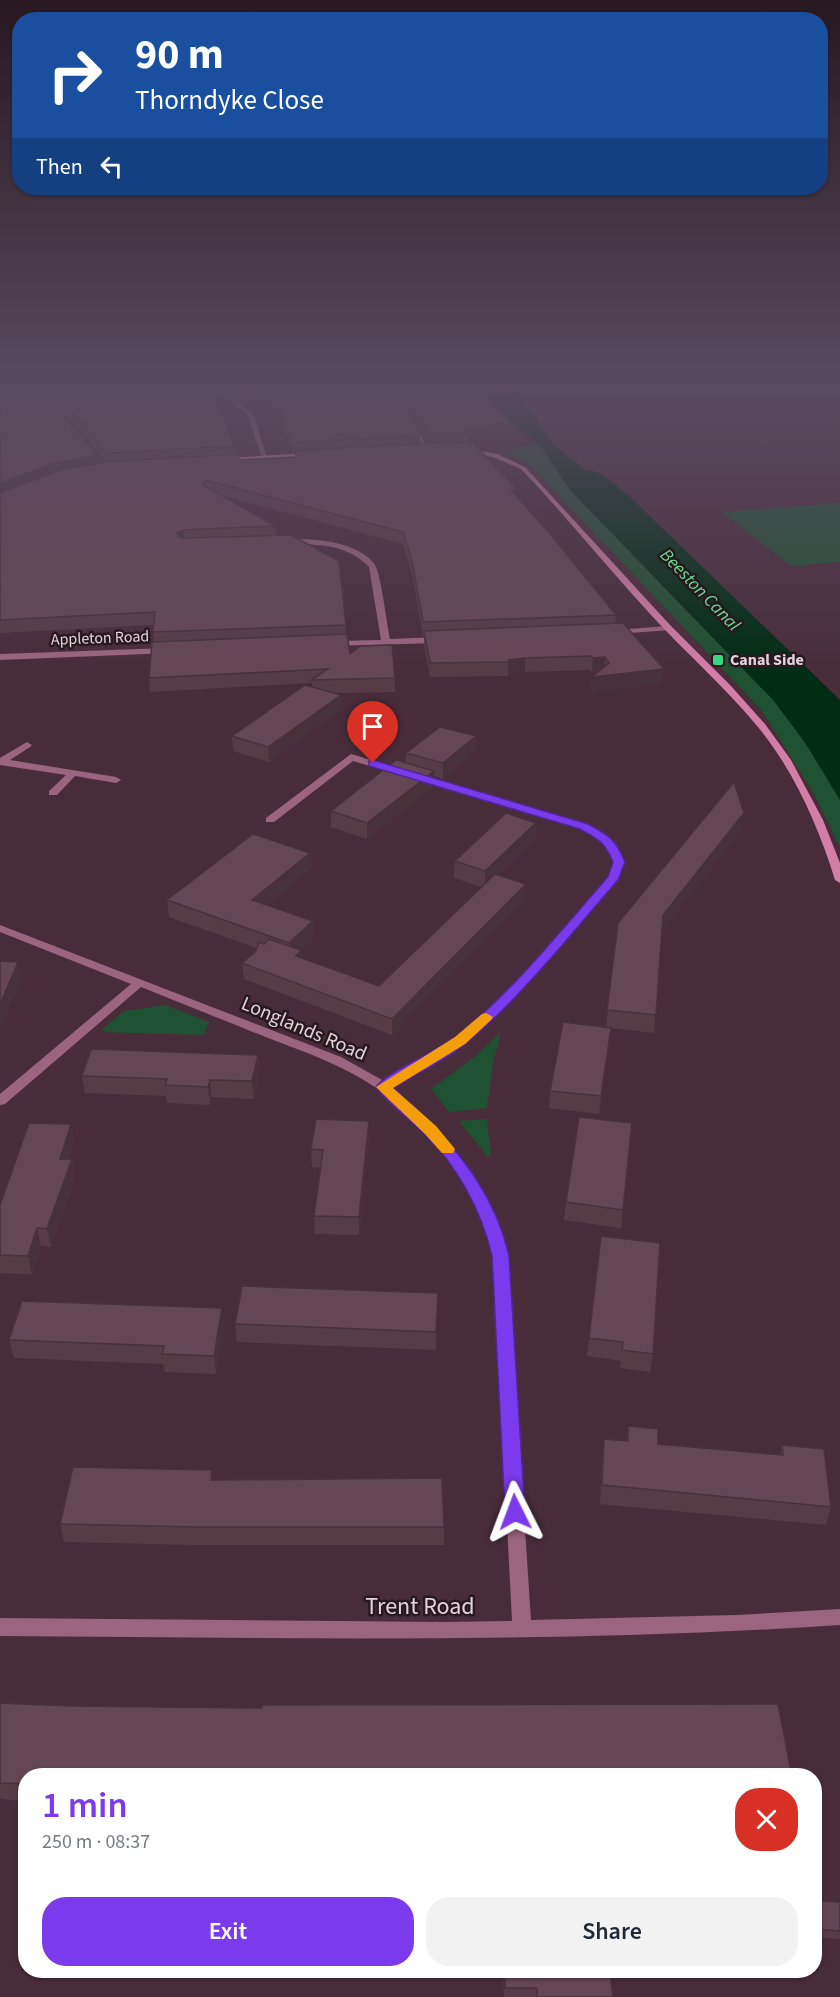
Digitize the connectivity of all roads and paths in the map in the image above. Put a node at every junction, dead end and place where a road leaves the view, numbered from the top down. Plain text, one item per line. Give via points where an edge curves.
1 (536, 482) edge
2 (284, 543) edge
3 (668, 628) junction
4 (610, 633) edge
5 (453, 639) edge
6 (386, 642) junction
7 (327, 644) edge
8 (175, 650) edge
9 (0, 657) edge
10 (27, 745) dead end
11 (0, 761) edge
12 (73, 773) junction
13 (116, 780) dead end
14 (53, 793) dead end
15 (270, 820) dead end
16 (840, 880) edge
17 (0, 928) edge
18 (139, 983) junction
19 (384, 1087) junction
20 (0, 1101) edge
21 (840, 1617) edge
22 (0, 1627) edge
23 (522, 1629) junction

1 - 3 street
2 - 6 street via 323,543 341,547 370,562
3 - 4 street
3 - 16 street via 764,728 809,804
5 - 6 street
6 - 7 street
8 - 9 street, Appleton Road
10 - 11 street
11 - 12 street
12 - 13 street
12 - 14 street
15 - 19 street via 351,757 584,826 601,835 616,853 619,862 614,878 515,990 460,1040
17 - 18 street, Longlands Road
18 - 19 street, Longlands Road via 327,1056
18 - 20 street
19 - 23 street, Longlands Road via 452,1155 470,1181 496,1238
21 - 23 street, Trent Road via 735,1624
22 - 23 street, Trent Road

